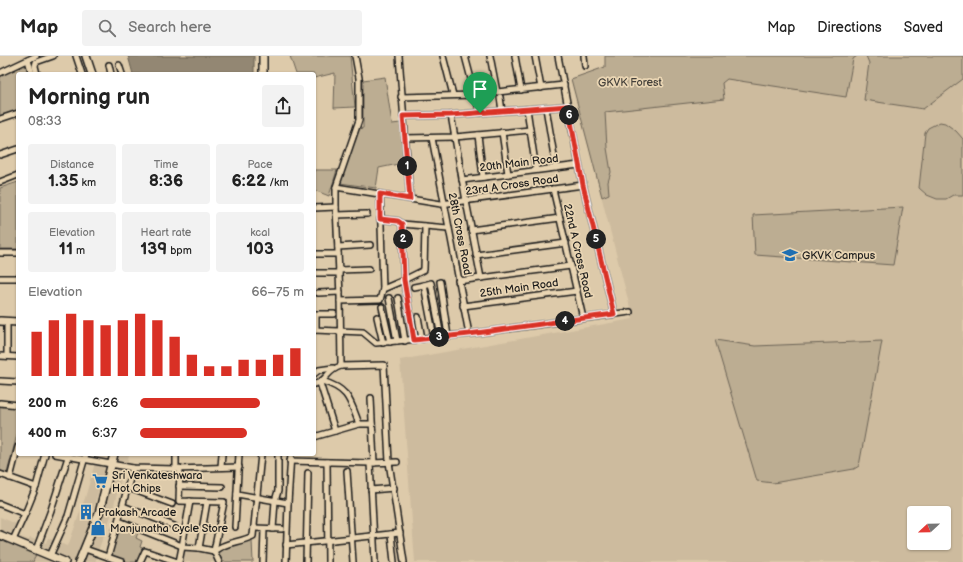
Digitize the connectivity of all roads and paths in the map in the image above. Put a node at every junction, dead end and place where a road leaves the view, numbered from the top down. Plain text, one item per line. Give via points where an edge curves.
1 (36, 56) edge
2 (53, 56) edge
3 (263, 56) edge
4 (355, 56) edge
5 (399, 56) edge
6 (443, 56) edge
7 (465, 56) edge
8 (490, 56) edge
9 (515, 56) edge
10 (535, 56) edge
11 (558, 56) edge
12 (584, 56) edge
13 (86, 57) edge
14 (76, 58) edge
15 (28, 60) junction
16 (109, 65) dead end
17 (119, 65) dead end
18 (585, 66) dead end
19 (91, 70) edge
20 (31, 72) edge
21 (36, 72) edge
22 (81, 72) edge
23 (111, 72) edge
24 (121, 72) edge
25 (263, 72) edge
26 (0, 73) edge
27 (564, 85) junction
28 (540, 88) junction
29 (521, 90) junction
30 (453, 95) junction
31 (475, 95) junction
32 (499, 95) junction
33 (401, 97) junction
34 (568, 106) junction
35 (546, 108) junction
36 (527, 109) junction
37 (502, 111) junction
38 (480, 113) junction
39 (16, 114) edge
40 (451, 115) junction
41 (403, 116) junction
42 (0, 119) edge
43 (530, 130) junction
44 (502, 132) junction
45 (478, 135) junction
46 (455, 137) junction
47 (405, 138) junction
48 (432, 138) junction
49 (16, 150) edge
50 (0, 155) edge
51 (579, 165) junction
52 (556, 168) junction
53 (536, 170) junction
54 (508, 174) junction
55 (16, 176) edge
56 (483, 177) junction
57 (462, 180) junction
58 (0, 182) edge
59 (583, 185) junction
60 (336, 187) junction
61 (553, 189) junction
62 (380, 194) junction
63 (410, 199) junction
64 (466, 201) junction
65 (444, 204) junction
66 (336, 207) junction
67 (316, 208) edge
68 (336, 214) junction
69 (367, 214) dead end
70 (560, 218) junction
71 (380, 219) junction
72 (402, 224) junction
73 (425, 226) junction
74 (448, 228) junction
75 (471, 230) junction
76 (566, 243) junction
77 (370, 245) dead end
78 (338, 247) junction
79 (16, 252) edge
80 (0, 253) edge
81 (316, 254) edge
82 (338, 254) junction
83 (476, 255) junction
84 (571, 266) junction
85 (369, 268) dead end
86 (339, 271) junction
87 (316, 273) edge
88 (0, 278) edge
89 (16, 278) edge
90 (481, 278) junction
91 (404, 280) junction
92 (440, 282) dead end
93 (458, 282) junction
94 (424, 284) junction
95 (414, 287) dead end
96 (383, 289) junction
97 (577, 291) junction
98 (318, 292) dead end
99 (340, 292) junction
100 (389, 298) dead end
101 (398, 298) dead end
102 (340, 301) junction
103 (463, 306) junction
104 (382, 307) dead end
105 (630, 312) dead end
106 (316, 314) edge
107 (334, 314) dead end
108 (614, 314) junction
109 (378, 317) dead end
110 (418, 317) dead end
111 (583, 318) junction
112 (4, 322) edge
113 (16, 322) edge
114 (316, 330) edge
115 (340, 331) junction
116 (469, 334) junction
117 (448, 336) junction
118 (441, 337) junction
119 (434, 338) junction
120 (422, 339) junction
121 (405, 340) junction
122 (414, 340) junction
123 (397, 341) junction
124 (390, 342) junction
125 (383, 343) junction
126 (0, 356) edge
127 (7, 356) junction
128 (16, 357) edge
129 (341, 366) junction
130 (333, 368) junction
131 (316, 372) edge
132 (0, 382) edge
133 (16, 382) edge
134 (321, 382) junction
135 (316, 383) edge
136 (371, 398) dead end
137 (0, 403) edge
138 (16, 405) edge
139 (359, 424) junction
140 (372, 424) junction
141 (334, 431) junction
142 (316, 436) edge
143 (16, 455) edge
144 (44, 456) edge
145 (68, 456) edge
146 (114, 456) edge
147 (176, 456) edge
148 (222, 456) edge
149 (240, 456) edge
150 (261, 456) edge
151 (278, 456) edge
152 (291, 456) edge
153 (86, 457) edge
154 (290, 461) junction
155 (327, 462) junction
156 (389, 462) junction
157 (397, 462) dead end
158 (372, 463) junction
159 (112, 464) junction
160 (221, 467) junction
161 (239, 467) junction
162 (133, 468) junction
163 (178, 468) junction
164 (347, 471) dead end
165 (308, 473) dead end
166 (0, 474) edge
167 (10, 478) junction
168 (179, 486) junction
169 (36, 487) junction
170 (222, 487) dead end
171 (128, 488) junction
172 (394, 488) junction
173 (371, 490) junction
174 (237, 494) junction
175 (256, 497) junction
176 (190, 501) junction
177 (276, 501) junction
178 (207, 502) junction
179 (288, 503) junction
180 (0, 504) edge
181 (172, 504) dead end
182 (123, 506) junction
183 (25, 514) junction
184 (119, 521) junction
185 (174, 526) dead end
186 (235, 527) dead end
187 (254, 528) junction
188 (264, 529) junction
189 (273, 529) junction
190 (282, 530) dead end
191 (400, 533) junction
192 (391, 534) junction
193 (0, 535) edge
194 (373, 536) junction
195 (351, 538) junction
196 (12, 540) junction
197 (328, 540) junction
198 (307, 542) junction
199 (286, 545) junction
200 (182, 547) junction
201 (199, 548) junction
202 (85, 549) junction
203 (36, 550) junction
204 (214, 551) junction
205 (50, 556) junction
206 (108, 557) junction
207 (65, 562) edge
208 (79, 562) edge
209 (122, 562) edge
210 (140, 562) edge
211 (179, 562) edge
212 (219, 562) edge
213 (263, 562) edge
214 (286, 562) edge
215 (306, 562) edge
216 (328, 562) edge
217 (353, 562) edge
218 (375, 562) edge
219 (394, 562) edge
220 (404, 562) edge

1 - 15 street
2 - 21 street via 36,62
3 - 25 main road
4 - 60 street via 359,78 359,120
5 - 33 street
6 - 30 street
7 - 31 street
8 - 32 street
9 - 29 street
10 - 28 street
11 - 27 street
12 - 18 street
13 - 14 street
13 - 19 main road
14 - 22 street
15 - 20 street
15 - 26 street
16 - 23 street
17 - 24 street
19 - 22 street
27 - 28 street
27 - 34 street
28 - 29 street
29 - 32 street
30 - 31 street
30 - 33 street
31 - 38 street
32 - 37 street
33 - 41 street
34 - 35 street
34 - 51 street
35 - 36 street
35 - 52 street
36 - 37 street
36 - 43 street
37 - 38 street
38 - 40 street
39 - 42 street
40 - 41 street
40 - 46 street
41 - 47 street
43 - 44 street
43 - 53 street
44 - 45 street
44 - 54 street
45 - 46 street
45 - 56 street
46 - 48 street
46 - 57 street
47 - 48 street
47 - 63 street
48 - 65 street, 28th Cross Road
49 - 50 street
51 - 52 street, 20th Main Road
51 - 59 street
52 - 53 street, 20th Main Road
53 - 54 street, 20th Main Road
54 - 56 street, 20th Main Road
55 - 58 street
56 - 57 street, 20th Main Road
57 - 64 street
59 - 61 street, 23rd A Cross Road
59 - 108 street
60 - 62 street, 23rd A Cross Road
60 - 66 street
61 - 64 street, 23rd A Cross Road
61 - 70 street, 22nd A Cross Road
62 - 63 street, 23rd A Cross Road
62 - 71 street
63 - 65 street, 23rd A Cross Road
64 - 65 street, 23rd A Cross Road
64 - 75 street
65 - 74 street, 28th Cross Road
66 - 67 street
66 - 68 street
68 - 69 street
68 - 78 street
70 - 75 street
70 - 76 street, 22nd A Cross Road
71 - 72 street via 398,221
71 - 96 street
72 - 73 street
72 - 91 street
73 - 74 street
73 - 91 street via 424,270
74 - 93 street, 28th Cross Road
75 - 83 street
76 - 83 street
76 - 84 street, 22nd A Cross Road
77 - 78 street
78 - 82 street
79 - 80 street
81 - 82 street
82 - 86 street
83 - 90 street
84 - 90 street
84 - 97 street, 22nd A Cross Road
85 - 86 street
86 - 87 street
86 - 99 street
88 - 89 street
90 - 93 street
91 - 96 street
91 - 122 street
92 - 117 street
93 - 103 street, 28th Cross Road
94 - 95 street
94 - 118 street via 431,283
94 - 119 street
96 - 102 street via 380,300
97 - 103 street, 25th Main Road
97 - 111 street, 22nd A Cross Road
98 - 99 street
99 - 102 street
100 - 123 street
101 - 121 street
102 - 115 street
103 - 116 street, 28th Cross Road
104 - 124 street
105 - 108 street
106 - 107 street
108 - 111 street
109 - 125 street
110 - 120 street
111 - 116 street
112 - 113 main road
112 - 127 street
114 - 115 street
115 - 125 street via 363,332 376,343
115 - 129 street
116 - 117 street
117 - 118 street
118 - 119 street
119 - 120 street
120 - 122 street
121 - 122 street
121 - 123 street
123 - 124 street
124 - 125 street
126 - 127 street
127 - 128 street
129 - 130 street
129 - 156 street via 384,365
130 - 131 street
130 - 134 street
132 - 133 street
134 - 135 street
134 - 139 street via 336,385 349,398
134 - 141 street
136 - 140 street
137 - 138 street
139 - 140 street
139 - 141 street
140 - 158 street
141 - 142 street
143 - 167 street
144 - 169 street
145 - 203 street
146 - 159 main road
147 - 163 street
148 - 160 street
149 - 161 street
150 - 175 street
151 - 177 street
152 - 154 street
153 - 159 street
153 - 205 street via 68,516
154 - 155 street
154 - 179 street
155 - 158 street
155 - 197 street
156 - 157 street
156 - 158 street
156 - 172 street
158 - 173 street
159 - 162 street
159 - 202 main road via 99,513
160 - 161 street
160 - 163 street
161 - 174 street
162 - 163 street
162 - 171 street
163 - 168 street
164 - 195 street
165 - 198 street
166 - 167 street
167 - 169 street
168 - 170 street
168 - 176 street via 179,501
169 - 183 street
171 - 181 street
171 - 182 street
172 - 173 street
172 - 191 street
173 - 194 street
174 - 175 street
174 - 186 street
175 - 177 street
175 - 187 street
176 - 178 street
176 - 200 street
177 - 179 street
177 - 189 street
178 - 201 street
178 - 204 street via 224,502
179 - 199 street
180 - 183 street
182 - 184 street
182 - 185 street
183 - 196 street
184 - 200 street
184 - 206 street
187 - 188 street
187 - 204 street via 253,536 223,545
188 - 189 street
188 - 213 street
189 - 190 street
191 - 192 street
191 - 220 street
192 - 194 street
192 - 219 street
193 - 196 main road
194 - 195 street
194 - 218 street
195 - 197 street
195 - 217 street
196 - 203 main road
197 - 198 street
197 - 216 street
198 - 199 street
198 - 215 street
199 - 214 street
200 - 201 street
200 - 211 street
201 - 204 street
202 - 206 street
202 - 208 main road
203 - 205 main road
204 - 212 street
205 - 207 main road
206 - 209 street
210 - 211 street via 145,551

